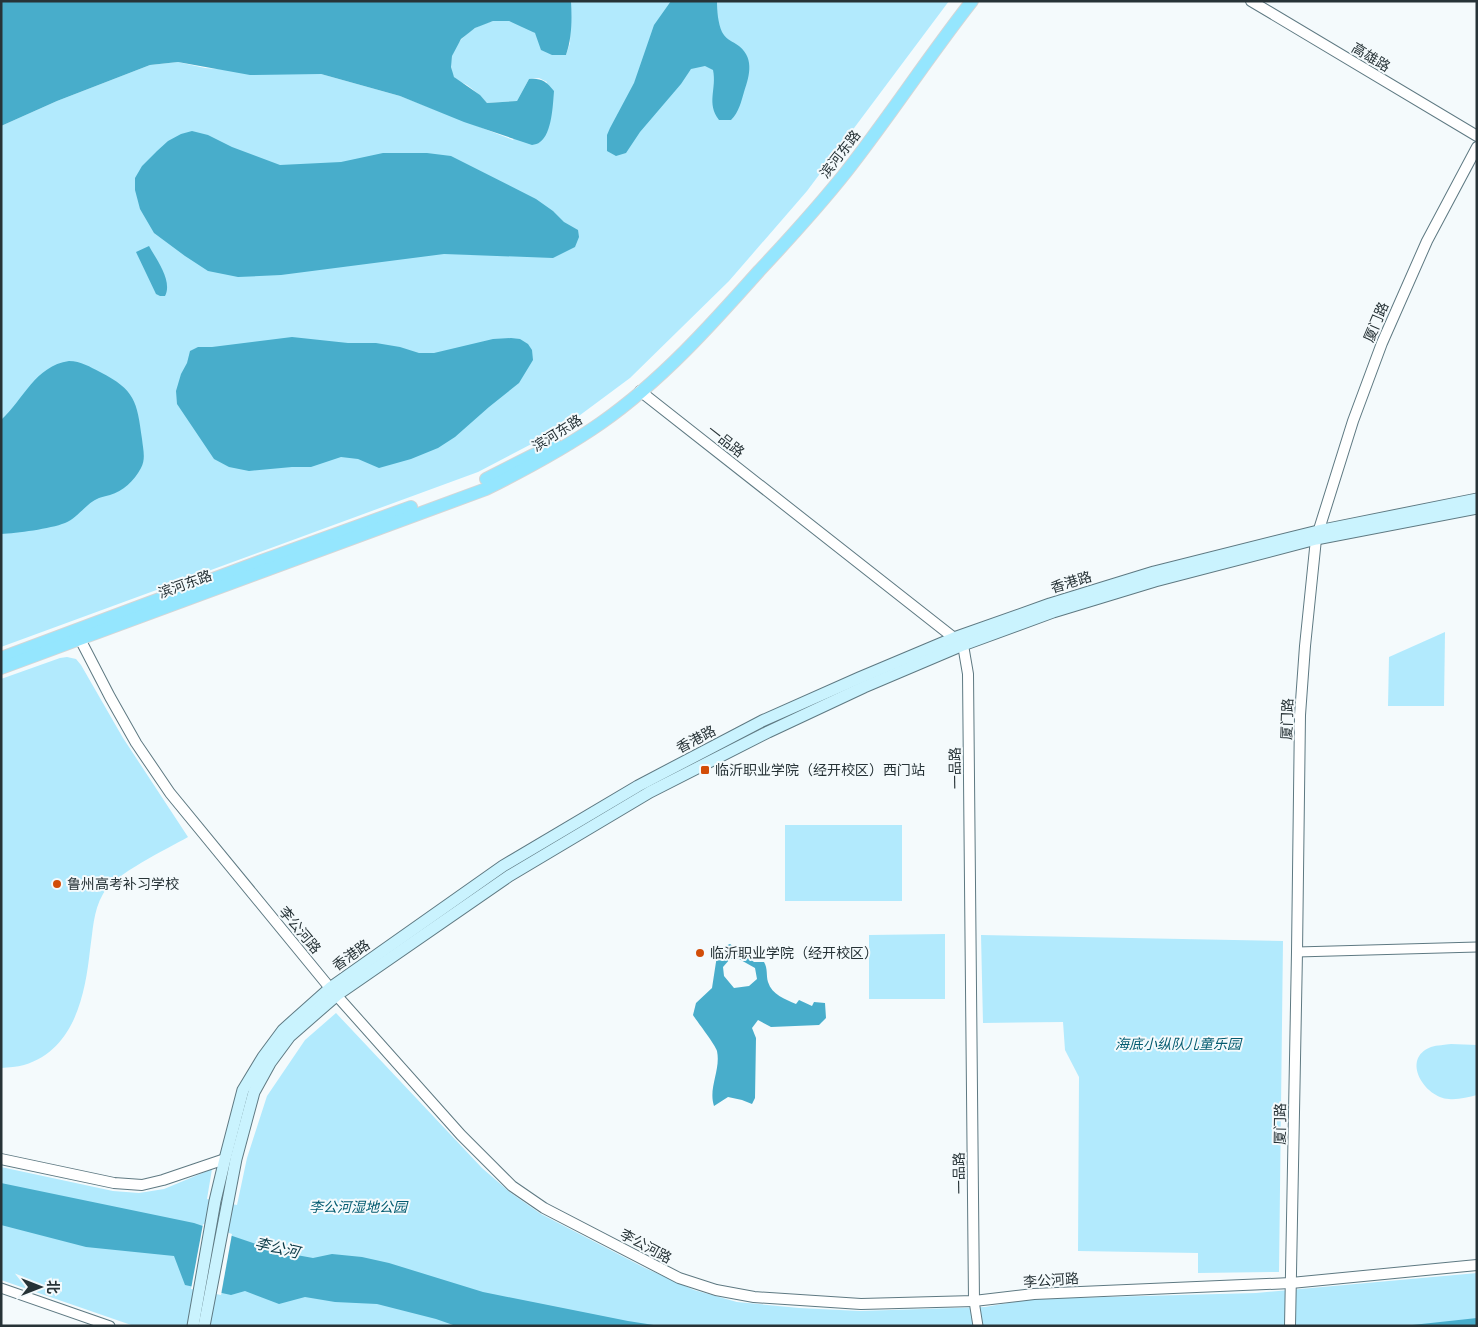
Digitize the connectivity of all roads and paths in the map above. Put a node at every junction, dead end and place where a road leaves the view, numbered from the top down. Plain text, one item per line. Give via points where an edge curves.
1 (962, 1) edge
2 (972, 1) edge
3 (1250, 1) edge
4 (1477, 136) edge
5 (1477, 147) edge
6 (640, 391) junction
7 (1477, 499) edge
8 (1477, 508) edge
9 (1317, 535) junction
10 (80, 639) junction
11 (958, 642) junction
12 (1, 658) edge
13 (1, 668) edge
14 (1477, 947) edge
15 (1297, 952) junction
16 (334, 991) junction
17 (1, 1159) edge
18 (224, 1159) junction
19 (1477, 1265) edge
20 (1291, 1283) junction
21 (1, 1288) edge
22 (974, 1301) junction
23 (202, 1317) edge
24 (110, 1326) edge
25 (193, 1326) edge
26 (978, 1326) edge
27 (1290, 1326) edge

1 - 12 main road, 滨河东路 via 848,156 766,253 671,354 601,413 554,444 482,481
2 - 6 main road, 滨河东路 via 845,173 725,309 676,360
3 - 4 street, 高雄路
5 - 9 street, 厦门路 via 1427,240 1382,343
6 - 10 main road, 滨河东路 via 603,422 558,452 486,489
6 - 11 street, 一品路
7 - 9 main road, 香港路
8 - 9 main road, 香港路
9 - 11 main road, 香港路
9 - 15 street, 厦门路 via 1304,646 1300,715
10 - 13 main road, 滨河东路
10 - 16 street, 李公河路 via 136,743 170,793
11 - 16 main road, 香港路 via 768,732 643,796 509,876
11 - 22 street, 一品路 via 968,674
14 - 15 street
15 - 20 street, 厦门路
16 - 18 main road, 香港路 via 283,1030 263,1057 243,1090
16 - 22 street, 李公河路 via 461,1135 512,1186 544,1208 679,1278 726,1292 809,1302
16 - 23 main road, 香港路 via 290,1036 254,1092
17 - 18 street via 114,1183 142,1185
18 - 23 main road, 香港路 via 215,1201
19 - 20 street, 李公河路
20 - 22 street, 李公河路 via 1034,1294
20 - 27 street, 厦门路
21 - 24 street
22 - 26 street
23 - 25 main road, 香港路

